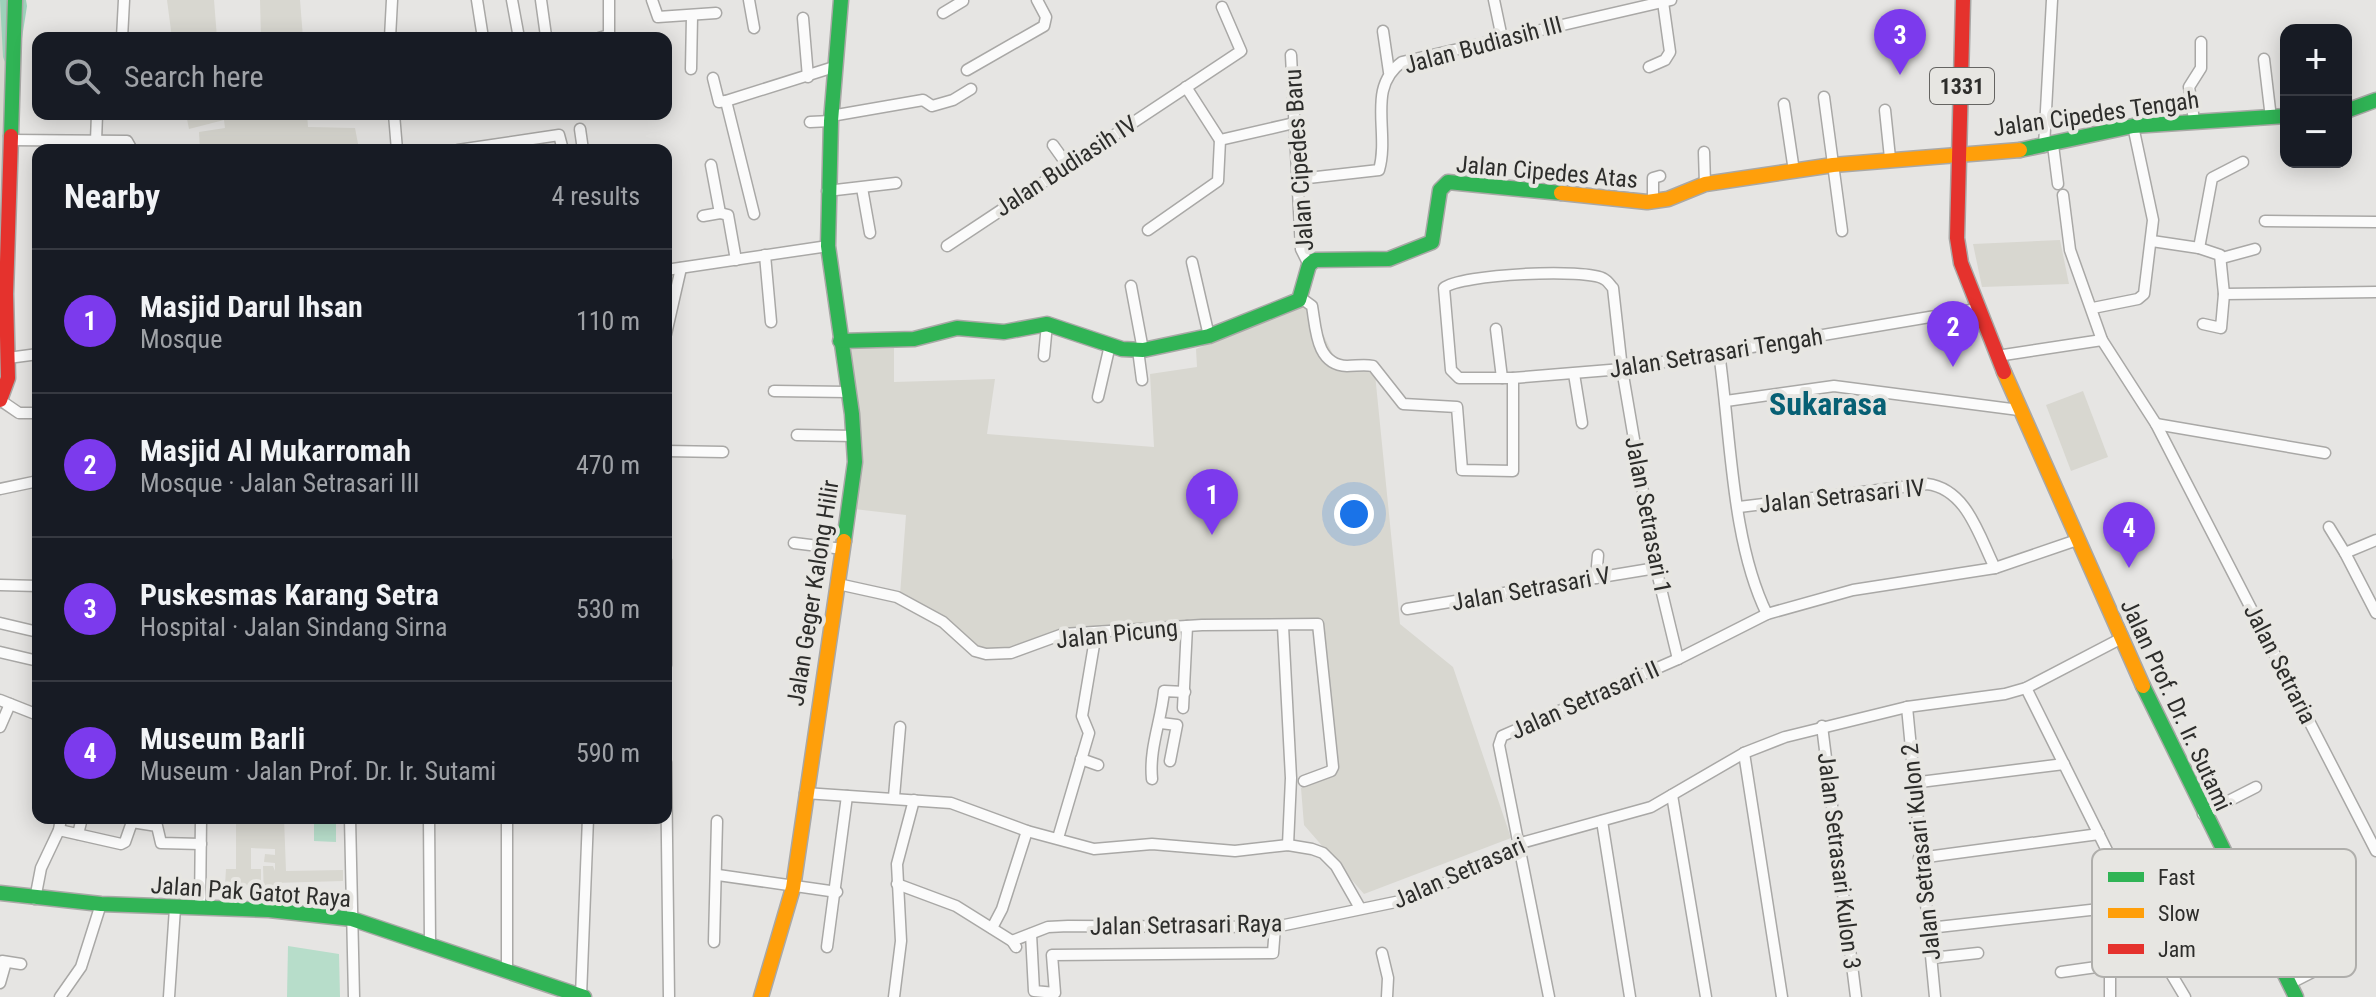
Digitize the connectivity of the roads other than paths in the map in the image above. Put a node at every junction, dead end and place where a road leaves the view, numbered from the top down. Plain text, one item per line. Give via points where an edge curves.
1 (15, 0) edge
2 (124, 0) edge
3 (392, 0) edge
4 (477, 0) edge
5 (512, 0) edge
6 (541, 0) edge
7 (609, 0) edge
8 (652, 0) edge
9 (749, 0) edge
10 (841, 0) edge
11 (963, 0) edge
12 (1037, 0) edge
13 (1494, 0) edge
14 (1963, 0) edge
15 (2054, 0) edge
16 (1667, 1) edge
17 (1222, 7) dead end
18 (716, 13) dead end
19 (943, 13) dead end
20 (966, 13) dead end
21 (692, 16) junction
22 (803, 18) dead end
23 (754, 28) dead end
24 (1383, 31) dead end
25 (122, 32) edge
26 (390, 32) edge
27 (482, 32) edge
28 (518, 32) edge
29 (545, 32) edge
30 (610, 32) edge
31 (1502, 38) junction
32 (2201, 42) dead end
33 (1291, 55) dead end
34 (2264, 59) dead end
35 (834, 67) junction
36 (1649, 67) dead end
37 (691, 69) dead end
38 (967, 70) dead end
39 (1389, 72) junction
40 (808, 77) junction
41 (713, 78) dead end
42 (1186, 87) junction
43 (971, 89) dead end
44 (1824, 97) dead end
45 (2376, 100) edge
46 (726, 101) junction
47 (1784, 104) dead end
48 (2352, 109) edge
49 (1885, 110) dead end
50 (2278, 117) edge
51 (831, 119) junction
52 (97, 120) edge
53 (394, 120) edge
54 (2194, 120) junction
55 (810, 122) dead end
56 (1294, 123) junction
57 (2133, 126) junction
58 (580, 129) dead end
59 (10, 140) junction
60 (1220, 140) junction
61 (96, 141) junction
62 (129, 144) edge
63 (396, 144) edge
64 (498, 144) edge
65 (561, 144) edge
66 (582, 144) edge
67 (1053, 145) dead end
68 (2048, 146) junction
69 (1704, 152) dead end
70 (1960, 152) junction
71 (1890, 158) junction
72 (2243, 162) dead end
73 (711, 165) dead end
74 (1833, 165) junction
75 (1068, 166) junction
76 (1794, 171) junction
77 (1660, 176) dead end
78 (1299, 179) junction
79 (896, 183) dead end
80 (1705, 184) junction
81 (862, 188) junction
82 (827, 191) junction
83 (1653, 201) junction
84 (720, 213) junction
85 (754, 214) dead end
86 (703, 216) dead end
87 (2265, 221) dead end
88 (2376, 222) edge
89 (1148, 230) dead end
90 (1842, 231) dead end
91 (870, 233) dead end
92 (2152, 241) junction
93 (828, 246) junction
94 (947, 246) dead end
95 (2199, 248) junction
96 (2255, 249) dead end
97 (765, 255) junction
98 (2222, 258) junction
99 (736, 260) junction
100 (1192, 262) dead end
101 (1309, 265) junction
102 (681, 268) junction
103 (672, 269) edge
104 (1131, 286) dead end
105 (2376, 292) edge
106 (2224, 294) junction
107 (1301, 298) junction
108 (672, 308) edge
109 (2093, 308) junction
110 (1977, 309) junction
111 (771, 322) dead end
112 (1047, 324) junction
113 (2203, 324) dead end
114 (1496, 329) dead end
115 (1209, 336) junction
116 (2102, 340) junction
117 (840, 341) junction
118 (1110, 345) junction
119 (1140, 350) junction
120 (1719, 353) junction
121 (32, 355) edge
122 (1044, 356) dead end
123 (1997, 356) junction
124 (8, 358) junction
125 (1622, 369) junction
126 (1574, 374) junction
127 (1453, 375) joint
128 (1508, 378) junction
129 (1142, 380) dead end
130 (774, 391) dead end
131 (848, 392) junction
132 (1098, 397) dead end
133 (0, 400) edge
134 (1726, 401) junction
135 (2019, 410) junction
136 (32, 413) edge
137 (1582, 423) dead end
138 (2156, 424) junction
139 (797, 435) dead end
140 (854, 436) junction
141 (672, 451) edge
142 (723, 452) dead end
143 (2325, 453) dead end
144 (32, 482) edge
145 (0, 489) edge
146 (1739, 507) junction
147 (2329, 527) dead end
148 (2077, 540) junction
149 (2376, 540) edge
150 (794, 543) dead end
151 (843, 549) junction
152 (2345, 553) junction
153 (1598, 555) dead end
154 (1656, 568) junction
155 (1995, 568) junction
156 (1596, 578) junction
157 (838, 584) junction
158 (0, 585) edge
159 (32, 586) edge
160 (1407, 609) dead end
161 (2376, 613) edge
162 (1767, 614) junction
163 (0, 623) edge
164 (1187, 626) junction
165 (1283, 626) junction
166 (32, 631) edge
167 (1096, 633) junction
168 (2120, 639) junction
169 (0, 652) edge
170 (1678, 659) junction
171 (32, 660) edge
172 (2026, 688) junction
173 (1185, 692) junction
174 (5, 702) edge
175 (1907, 707) junction
176 (1183, 708) dead end
177 (32, 713) edge
178 (1161, 723) junction
179 (1822, 726) junction
180 (0, 727) edge
181 (900, 727) dead end
182 (1744, 753) junction
183 (1081, 759) junction
184 (1170, 761) dead end
185 (2064, 764) junction
186 (1098, 765) dead end
187 (1152, 779) dead end
188 (1304, 781) dead end
189 (1912, 783) junction
190 (2256, 787) dead end
191 (805, 793) junction
192 (1672, 795) junction
193 (847, 796) junction
194 (894, 797) junction
195 (914, 800) junction
196 (2203, 814) junction
197 (717, 821) dead end
198 (1602, 821) junction
199 (60, 824) edge
200 (80, 824) edge
201 (131, 824) edge
202 (144, 824) edge
203 (201, 824) edge
204 (350, 824) edge
205 (429, 824) edge
206 (507, 824) edge
207 (588, 824) edge
208 (666, 824) edge
209 (1027, 831) junction
210 (78, 834) junction
211 (2099, 834) junction
212 (1058, 838) junction
213 (1521, 843) junction
214 (201, 844) junction
215 (1288, 845) junction
216 (2107, 849) edge
217 (2221, 849) edge
218 (2376, 851) edge
219 (1919, 858) junction
220 (718, 875) junction
221 (897, 884) junction
222 (793, 888) junction
223 (837, 892) junction
224 (0, 893) edge
225 (35, 899) junction
226 (101, 904) junction
227 (175, 908) junction
228 (1360, 908) junction
229 (200, 909) junction
230 (2092, 910) edge
231 (352, 919) junction
232 (1275, 927) junction
233 (992, 928) junction
234 (1929, 928) junction
235 (1031, 934) junction
236 (714, 942) dead end
237 (430, 943) junction
238 (827, 947) dead end
239 (1030, 953) junction
240 (1382, 953) dead end
241 (1978, 953) dead end
242 (1052, 955) junction
243 (1932, 958) junction
244 (3, 961) edge
245 (21, 964) dead end
246 (2092, 968) edge
247 (507, 969) junction
248 (2061, 972) dead end
249 (2173, 977) edge
250 (2313, 977) edge
251 (0, 983) edge
252 (2292, 991) edge
253 (582, 996) edge
254 (60, 997) edge
255 (169, 997) edge
256 (354, 997) edge
257 (669, 997) edge
258 (761, 997) edge
259 (894, 997) edge
260 (1387, 997) edge
261 (1549, 997) edge
262 (1630, 997) edge
263 (1706, 997) edge
264 (1782, 997) edge
265 (1856, 997) edge
266 (1935, 997) edge
267 (2185, 997) edge

1 - 59 street
2 - 25 street
3 - 26 street
4 - 27 street
5 - 28 street
6 - 29 street
7 - 30 street
8 - 21 street via 658,17
9 - 23 street
10 - 35 street, Jalan Geger Kalong Hilir
11 - 19 street
11 - 20 street
12 - 38 street via 1047,21 1039,30
13 - 31 street
14 - 70 street, 1331
15 - 68 street, Jalan Setraria
16 - 31 street, Jalan Budiasih III
16 - 36 street via 1670,52
17 - 42 street, Jalan Budiasih IV via 1241,51
18 - 21 street
21 - 37 street
22 - 40 street
24 - 39 street, Jalan Budiasih III
31 - 39 street, Jalan Budiasih III via 1402,62
32 - 54 street via 2201,68 2189,84
33 - 56 street, Jalan Cipedes Baru
34 - 50 street
35 - 40 street
35 - 51 street, Jalan Geger Kalong Hilir
39 - 78 street, Jalan Budiasih III via 1382,86 1379,170
40 - 46 street
41 - 46 street via 719,102
42 - 60 street
42 - 75 street, Jalan Budiasih IV
43 - 51 street via 932,106 923,100
44 - 74 street
45 - 48 street
46 - 85 street
47 - 76 street
49 - 71 street
50 - 54 street, Jalan Cipedes Tengah
51 - 55 street
51 - 82 street, Jalan Geger Kalong Hilir
52 - 61 street
53 - 63 street
54 - 57 street, Jalan Cipedes Tengah
56 - 60 street
56 - 78 street, Jalan Cipedes Baru
57 - 68 street, Jalan Cipedes Tengah
57 - 92 street via 2150,197
58 - 66 street
59 - 61 street
59 - 124 street
60 - 89 street via 1218,181
61 - 62 street
64 - 65 street via 559,135
67 - 75 street
68 - 70 street, Jalan Cipedes Tengah
68 - 109 street, Jalan Setraria via 2070,250
69 - 80 street
70 - 71 street, Jalan Cipedes Atas
70 - 110 street, Jalan Prof. Dr. Ir. Sutami via 1957,238
71 - 74 street, Jalan Cipedes Atas
72 - 95 street via 2212,178
73 - 84 street
74 - 76 street, Jalan Cipedes Atas
74 - 90 street
75 - 94 street, Jalan Budiasih IV
76 - 80 street, Jalan Cipedes Atas
77 - 83 street via 1653,178
78 - 101 street, Jalan Cipedes Baru via 1301,249
79 - 81 street
80 - 83 street, Jalan Cipedes Atas
81 - 82 street
81 - 91 street
82 - 93 street, Jalan Geger Kalong Hilir
83 - 101 street, Jalan Cipedes Atas via 1448,182 1440,190 1432,242 1389,259 1327,257
84 - 86 street
84 - 99 street via 728,217
87 - 88 street
92 - 95 street
92 - 109 street via 2142,298
93 - 97 street
93 - 117 street, Jalan Geger Kalong Hilir
95 - 98 street
96 - 98 street
97 - 99 street
97 - 111 street
98 - 106 street
99 - 102 street
100 - 115 street
101 - 107 street
102 - 103 street
102 - 108 street
104 - 119 street
105 - 106 street
106 - 113 street via 2221,328
107 - 115 street
107 - 128 street via 1312,306 1325,357 1342,365 1373,366 1403,404 1457,407 1462,470 1513,471
109 - 116 street, Jalan Setraria
110 - 120 street, Jalan Setrasari Tengah
110 - 123 street, Jalan Prof. Dr. Ir. Sutami
112 - 117 street via 1004,332 957,328 914,339
112 - 118 street
112 - 122 street
114 - 128 street
115 - 119 street
116 - 123 street
116 - 138 street, Jalan Setraria
117 - 131 street, Jalan Geger Kalong Hilir
118 - 119 street
118 - 132 street
119 - 129 street
120 - 125 street, Jalan Setrasari Tengah
120 - 134 street
121 - 124 street
123 - 135 street, Jalan Prof. Dr. Ir. Sutami
124 - 133 street
125 - 126 street, Jalan Setrasari Tengah
125 - 127 street, Jalan Setrasari 1 via 1613,288 1605,279 1512,275 1455,281 1444,288
125 - 154 street, Jalan Setrasari 1
126 - 128 street, Jalan Setrasari Tengah
126 - 137 street
127 - 128 street, Jalan Setrasari Tengah
130 - 131 street
131 - 140 street, Jalan Geger Kalong Hilir
133 - 136 street via 19,413
134 - 135 street via 1849,387
134 - 146 street
135 - 148 street, Jalan Prof. Dr. Ir. Sutami
138 - 143 street
138 - 218 street, Jalan Setraria
139 - 140 street
140 - 151 street, Jalan Geger Kalong Hilir
141 - 142 street
144 - 145 street
146 - 155 street, Jalan Setrasari IV via 1942,486 1972,520
146 - 162 street via 1755,589
147 - 152 street
148 - 155 street, Jalan Setrasari II
148 - 168 street, Jalan Prof. Dr. Ir. Sutami
149 - 152 street
150 - 151 street
151 - 157 street, Jalan Geger Kalong Hilir
152 - 161 street
153 - 156 street
154 - 156 street, Jalan Setrasari V
154 - 170 street, Jalan Setrasari 1
155 - 162 street, Jalan Setrasari II via 1853,590
156 - 160 street, Jalan Setrasari V
157 - 167 street, Jalan Picung via 897,597 943,622 978,653 1011,653 1059,635
157 - 191 street, Jalan Geger Kalong Hilir
158 - 159 street
162 - 170 street, Jalan Setrasari II
163 - 166 street
164 - 165 street, Jalan Picung
164 - 167 street, Jalan Picung
164 - 173 street
165 - 188 street, Jalan Picung via 1321,626 1333,767
165 - 215 street via 1291,778
167 - 183 street via 1082,716 1089,733
168 - 172 street, Jalan Setrasari
168 - 196 street, Jalan Prof. Dr. Ir. Sutami
169 - 171 street
170 - 213 street, Jalan Setrasari II via 1502,736 1499,745
172 - 175 street, Jalan Setrasari
172 - 185 street
173 - 176 street
173 - 178 street via 1164,691
174 - 177 street
174 - 180 street
175 - 179 street, Jalan Setrasari
175 - 189 street, Jalan Setrasari Kulon 2
178 - 184 street via 1177,725
178 - 187 street via 1150,754
179 - 182 street, Jalan Setrasari
179 - 265 street, Jalan Setrasari Kulon 3
181 - 194 street
182 - 192 street, Jalan Setrasari
182 - 264 street
183 - 186 street
183 - 212 street
185 - 189 street
185 - 211 street
189 - 219 street, Jalan Setrasari Kulon 2
190 - 196 street
191 - 193 street, Jalan Setrasari
191 - 222 street, Jalan Geger Kalong Hilir
192 - 198 street, Jalan Setrasari
192 - 263 street
193 - 194 street, Jalan Setrasari
193 - 223 street
194 - 195 street, Jalan Setrasari
195 - 209 street, Jalan Setrasari via 956,804
195 - 221 street
196 - 217 street, Jalan Prof. Dr. Ir. Sutami
197 - 220 street
198 - 213 street, Jalan Setrasari
198 - 262 street
199 - 210 street
199 - 225 street via 41,868
200 - 210 street
201 - 210 street via 124,844
202 - 214 street via 157,826 161,843
203 - 214 street
204 - 231 street
205 - 237 street
206 - 247 street
207 - 253 street
208 - 257 street
209 - 212 street, Jalan Setrasari
209 - 233 street
211 - 216 street
211 - 219 street
212 - 215 street, Jalan Setrasari via 1094,849 1152,844 1235,851
213 - 228 street, Jalan Setrasari via 1410,899
213 - 261 street
214 - 229 street
215 - 228 street, Jalan Setrasari via 1323,853
219 - 234 street, Jalan Setrasari Kulon 2
220 - 222 street
220 - 236 street
221 - 233 street, Jalan Setrasari Raya via 956,906
221 - 259 street via 901,941
222 - 223 street
222 - 258 street, Jalan Geger Kalong Hilir
223 - 238 street
224 - 225 street, Jalan Pak Gatot Raya
225 - 226 street, Jalan Pak Gatot Raya
226 - 227 street, Jalan Pak Gatot Raya
226 - 254 street via 81,967
227 - 229 street, Jalan Pak Gatot Raya
227 - 255 street
228 - 232 street, Jalan Setrasari Raya
229 - 231 street, Jalan Pak Gatot Raya
230 - 234 street
231 - 237 street, Jalan Pak Gatot Raya
231 - 256 street
232 - 235 street, Jalan Setrasari Raya via 1068,926
232 - 242 street via 1273,953
233 - 235 street, Jalan Setrasari Raya via 1014,944
234 - 243 street, Jalan Setrasari Kulon 2
235 - 239 street
237 - 247 street, Jalan Pak Gatot Raya
239 - 242 street
239 - 242 street via 1038,993 1056,991
240 - 260 street
241 - 243 street
243 - 266 street, Jalan Setrasari Kulon 2
244 - 245 street
244 - 251 street
246 - 248 street
247 - 253 street, Jalan Pak Gatot Raya
249 - 267 street
250 - 252 street

